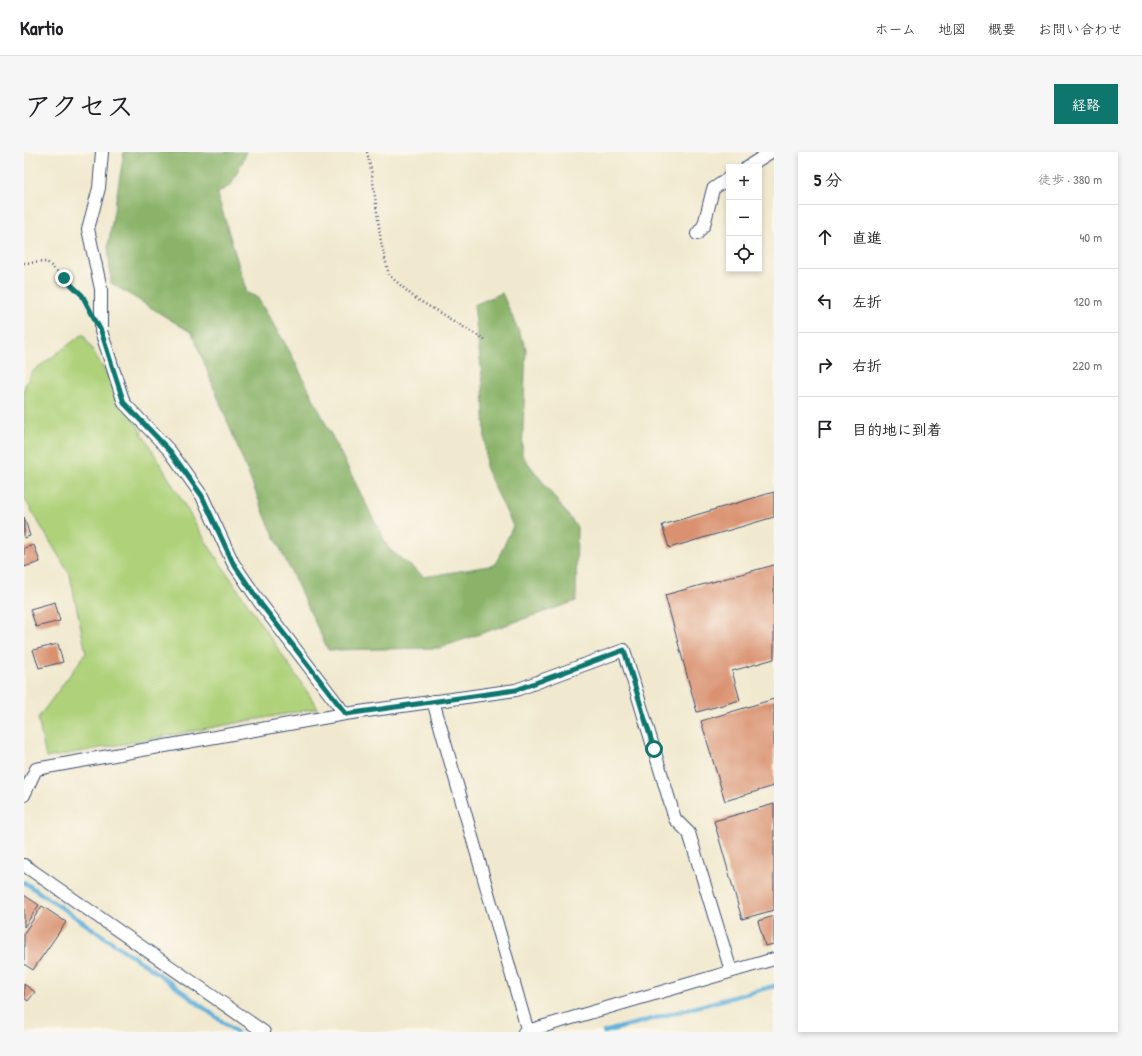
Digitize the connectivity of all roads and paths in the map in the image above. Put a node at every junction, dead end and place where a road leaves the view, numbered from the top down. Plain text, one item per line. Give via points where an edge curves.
1 (102, 152) edge
2 (367, 152) edge
3 (771, 152) edge
4 (752, 164) edge
5 (726, 180) edge
6 (697, 234) dead end
7 (24, 263) edge
8 (87, 305) dead end
9 (487, 342) dead end
10 (433, 701) junction
11 (346, 714) junction
12 (24, 795) edge
13 (24, 865) edge
14 (774, 959) edge
15 (731, 971) junction
16 (264, 1032) edge
17 (526, 1032) edge

1 - 11 street via 99,188 88,229 100,288 101,331 124,403 170,451 202,496 233,563 261,604
2 - 9 path via 380,242 389,275 415,298
3 - 4 street
5 - 6 street via 713,189 704,225
7 - 8 path via 47,262 82,295
10 - 11 street
10 - 15 street via 516,690 624,650 675,819 689,833
10 - 17 street
11 - 12 street via 36,769
13 - 16 street
14 - 15 street
15 - 17 street

